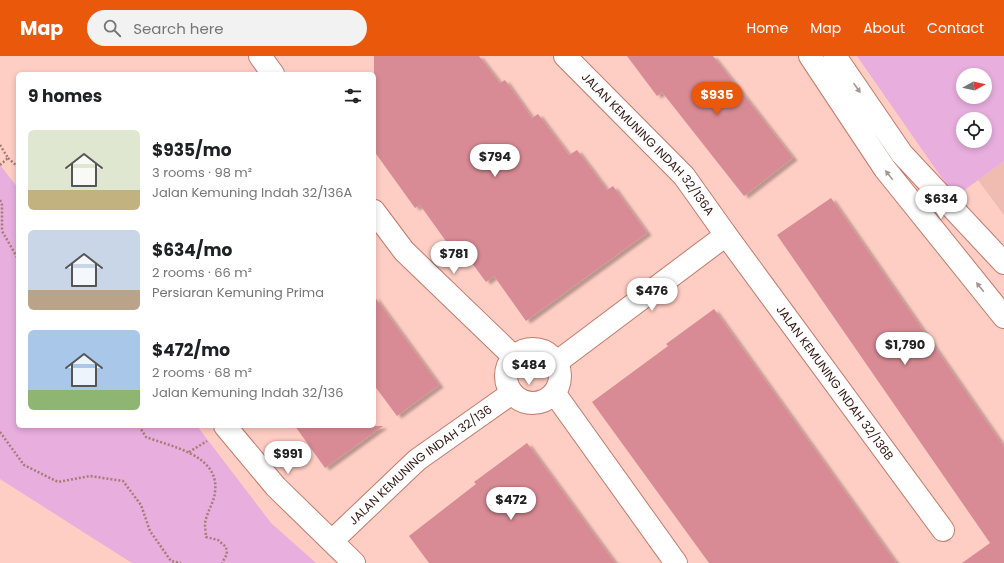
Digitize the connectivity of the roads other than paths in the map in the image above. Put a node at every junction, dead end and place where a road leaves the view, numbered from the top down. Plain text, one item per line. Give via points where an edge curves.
1 (260, 56) edge
2 (565, 56) edge
3 (810, 56) edge
4 (835, 56) edge
5 (272, 72) edge
6 (376, 214) edge
7 (726, 235) junction
8 (1004, 263) edge
9 (1004, 317) edge
10 (514, 357) junction
11 (557, 362) junction
12 (512, 393) junction
13 (555, 394) junction
14 (227, 428) edge
15 (943, 530) dead end
16 (332, 541) junction
17 (354, 563) edge
18 (676, 563) edge

1 - 5 street
2 - 7 street, JALAN KEMUNING INDAH 32/136A via 684,176
9 -> 3 street via 885,169
4 -> 8 street via 902,154
6 - 10 street via 404,251
7 - 11 street
7 - 15 street, JALAN KEMUNING INDAH 32/136B
10 - 11 street via 528,349 537,349 545,351
10 - 12 street via 509,363 506,378
11 - 13 street via 561,378
12 - 13 street via 525,403 533,404 541,403
12 - 16 street, JALAN KEMUNING INDAH 32/136 via 418,460
13 - 18 street
14 - 16 street via 276,487
16 - 17 street

